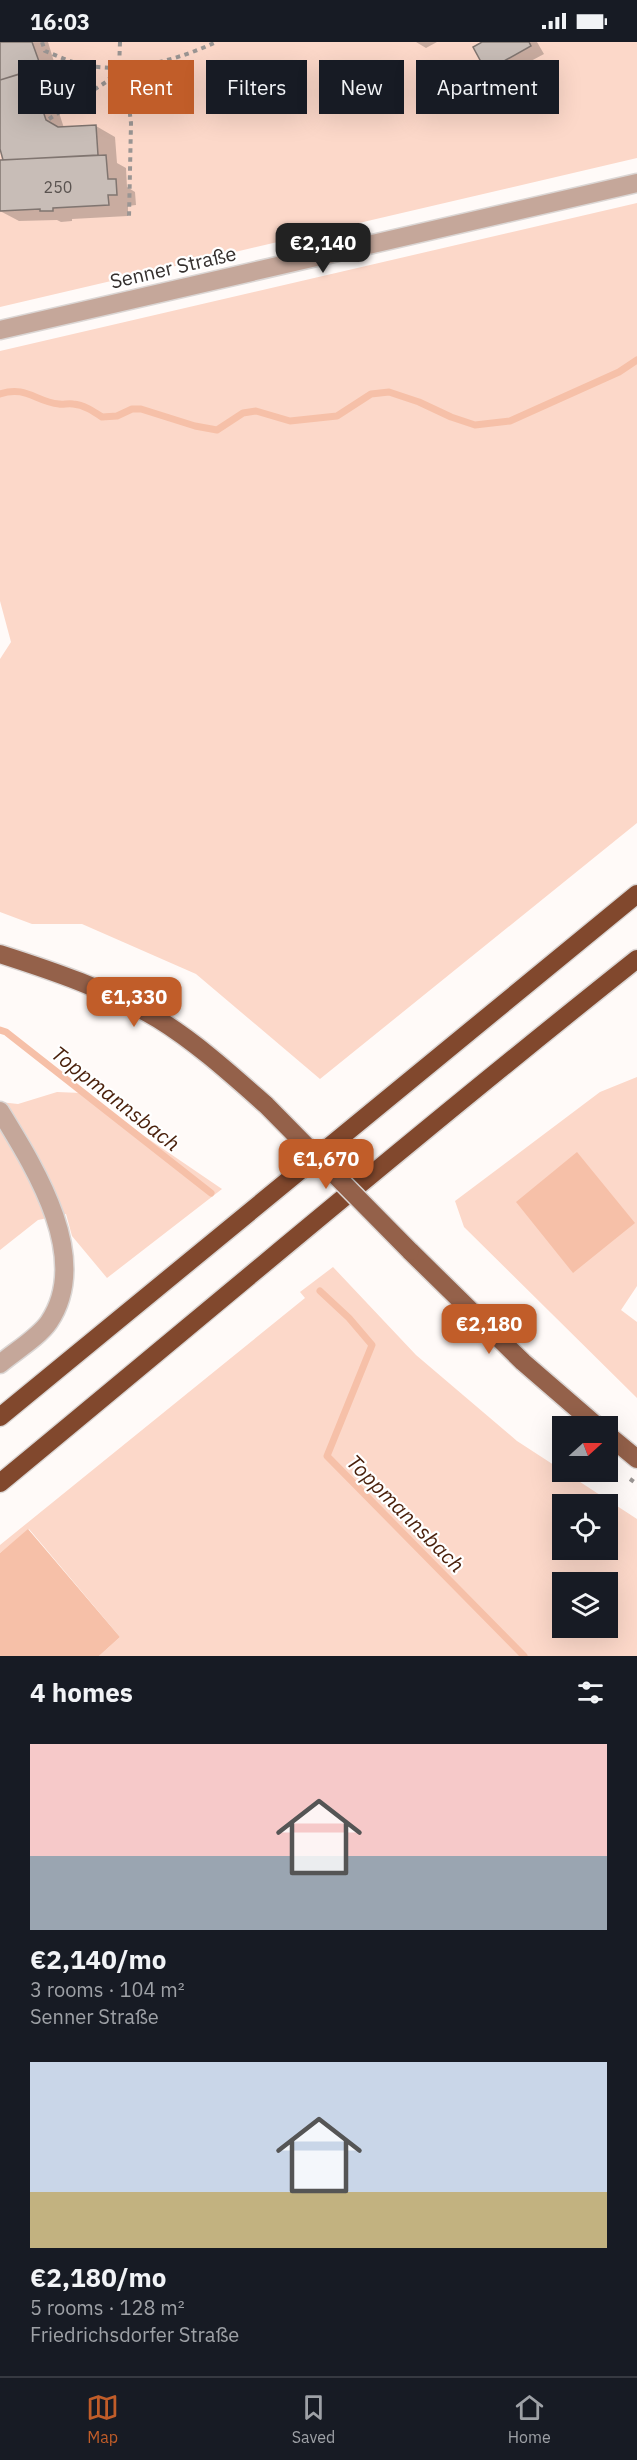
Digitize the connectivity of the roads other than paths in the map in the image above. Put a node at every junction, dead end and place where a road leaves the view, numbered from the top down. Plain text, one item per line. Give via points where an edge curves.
1 (637, 183) edge
2 (0, 330) edge
3 (637, 894) edge
4 (0, 954) edge
5 (637, 959) edge
6 (0, 1111) edge
7 (0, 1364) edge
8 (586, 1416) edge
9 (0, 1417) edge
10 (618, 1443) edge
11 (637, 1459) edge
12 (0, 1483) edge

1 - 2 street, Senner Straße
3 - 9 highway
4 - 8 main road, bridge via 90,987 157,1019 213,1060 266,1105 505,1346
5 - 12 highway via 453,1106
6 - 7 street via 48,1198 66,1264 58,1307 47,1325
10 - 11 main road

